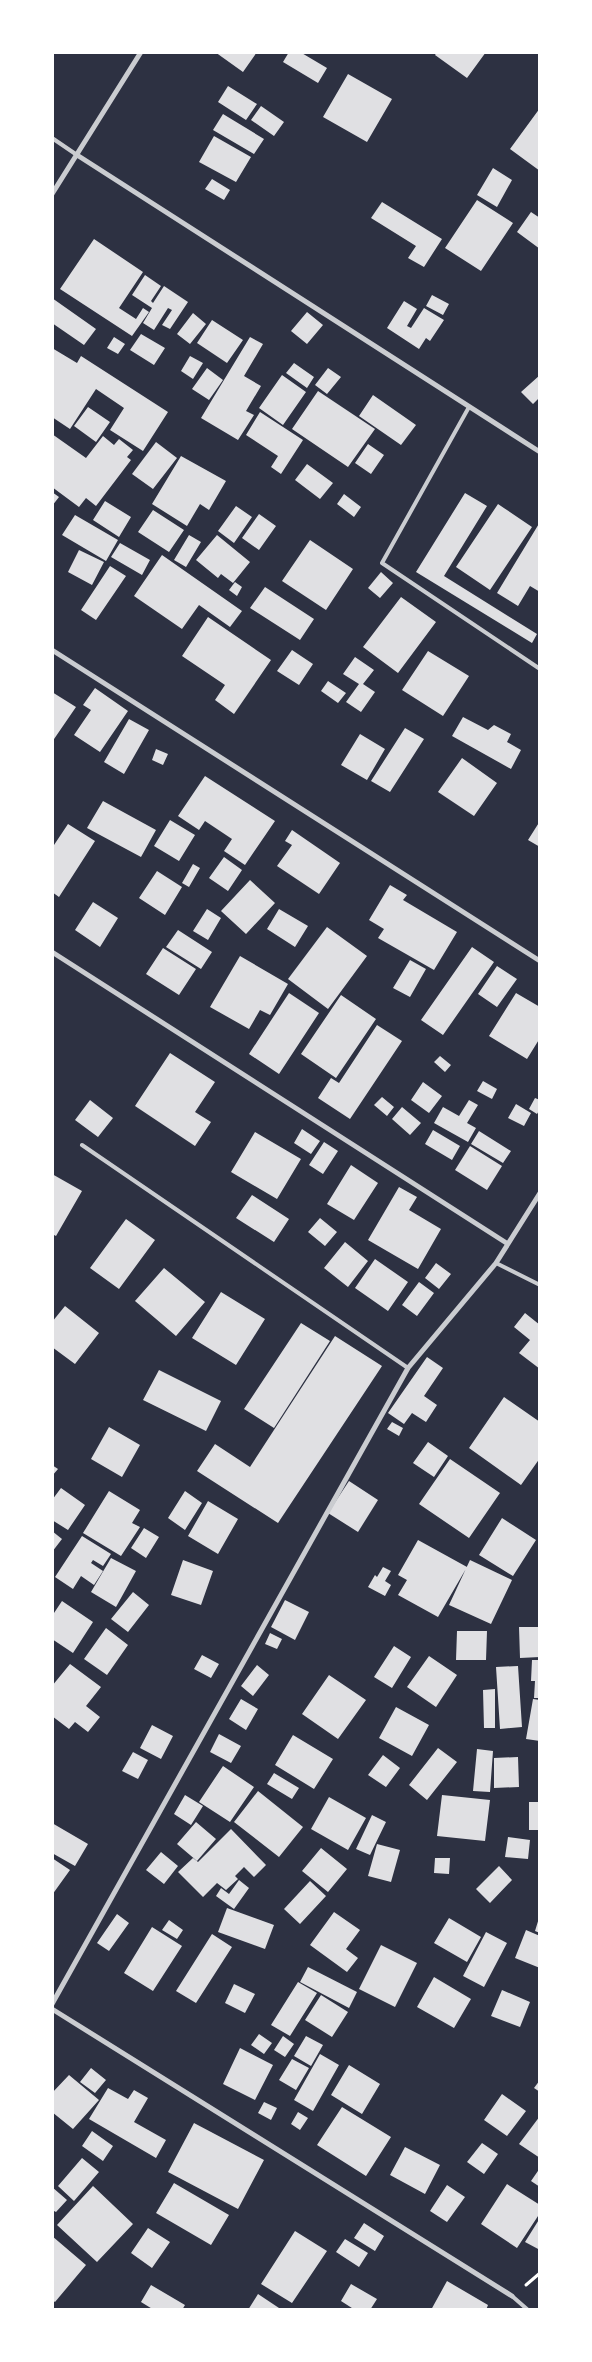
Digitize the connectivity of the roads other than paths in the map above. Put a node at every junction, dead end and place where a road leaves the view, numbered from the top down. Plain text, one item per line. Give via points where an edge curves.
1 (141, 52) edge
2 (52, 138) edge
3 (77, 155) junction
4 (52, 194) edge
5 (469, 407) junction
6 (540, 452) edge
7 (52, 650) edge
8 (540, 669) edge
9 (52, 952) edge
10 (540, 961) edge
11 (82, 1145) dead end
12 (540, 1193) edge
13 (508, 1244) junction
14 (496, 1263) junction
15 (540, 1285) edge
16 (408, 1368) junction
17 (52, 2004) edge
18 (52, 2009) edge
19 (512, 2296) joint
20 (528, 2310) edge

1 - 3 street
2 - 3 lane
3 - 4 street
3 - 5 street
5 - 6 street
5 - 8 lane via 382,563
7 - 10 street
9 - 13 street
11 - 16 lane
12 - 13 street
13 - 14 street
14 - 15 lane
14 - 16 street
16 - 17 street
18 - 19 street
19 - 20 lane

